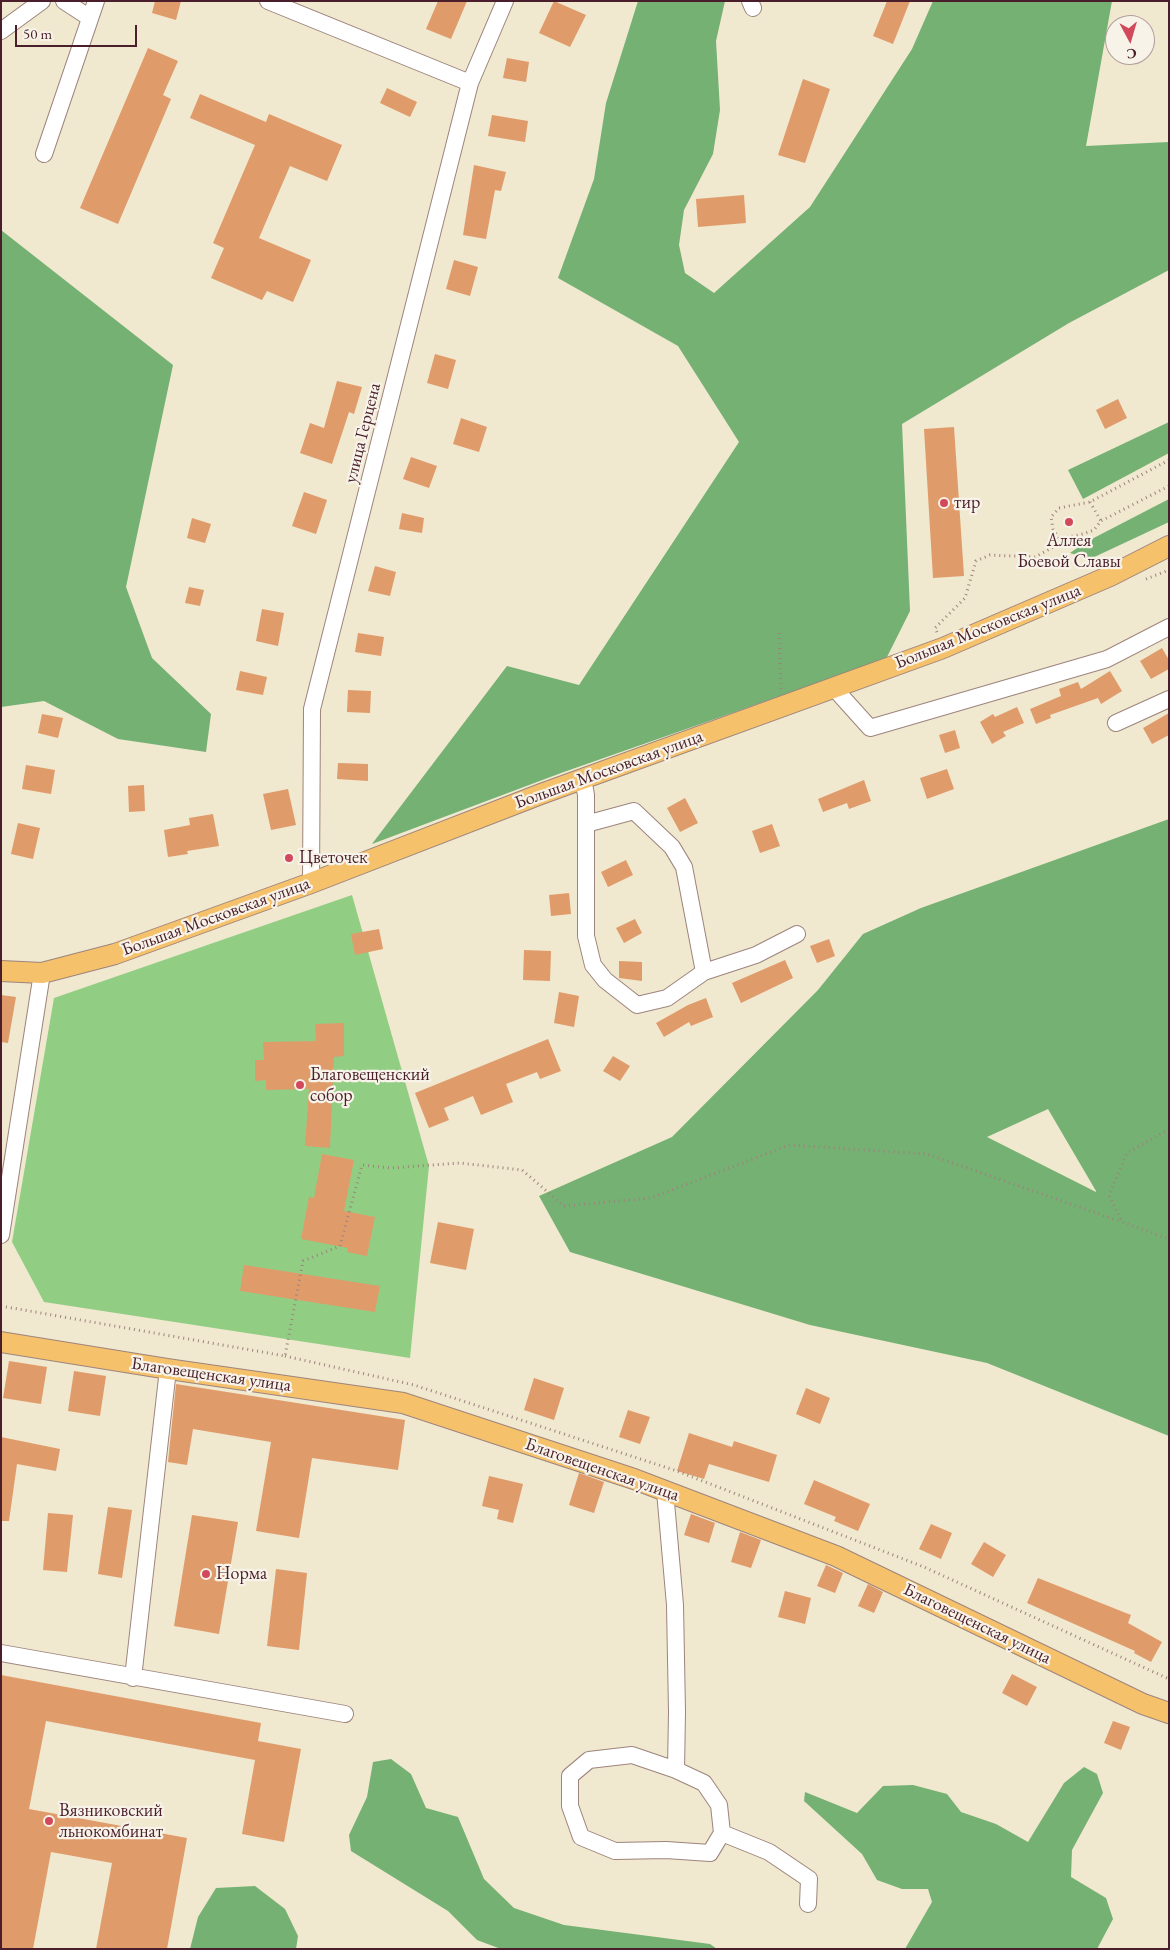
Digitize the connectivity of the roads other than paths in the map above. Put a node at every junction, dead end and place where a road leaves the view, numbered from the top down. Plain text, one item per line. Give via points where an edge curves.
1 (42, 1) edge
2 (64, 1) edge
3 (96, 1) edge
4 (268, 1) edge
5 (505, 1) edge
6 (90, 18) junction
7 (1, 32) edge
8 (470, 83) junction
9 (44, 154) dead end
10 (1169, 546) edge
11 (1169, 627) edge
12 (834, 688) junction
13 (1169, 699) edge
14 (1116, 723) dead end
15 (584, 779) junction
16 (586, 824) junction
17 (311, 883) junction
18 (797, 934) dead end
19 (1, 971) edge
20 (704, 972) junction
21 (42, 973) junction
22 (1, 1235) edge
23 (1, 1342) edge
24 (168, 1369) junction
25 (665, 1491) junction
26 (1, 1653) edge
27 (133, 1678) junction
28 (1169, 1713) edge
29 (345, 1714) dead end
30 (676, 1770) junction
31 (722, 1833) junction
32 (808, 1904) dead end

1 - 7 street
2 - 6 street
3 - 6 street
4 - 8 street
5 - 8 street, улица Герцена
6 - 9 street
8 - 17 street, улица Герцена via 312,709
10 - 12 main road, Большая Московская улица via 1110,576 943,648
11 - 12 street via 1107,659 870,728
12 - 15 main road, Большая Московская улица
13 - 14 street
15 - 16 street
15 - 17 main road, Большая Московская улица
16 - 20 street via 634,811 672,847 684,867
16 - 20 street via 586,936 593,965 605,980 637,1005 667,998
17 - 21 main road, Большая Московская улица via 115,954
18 - 20 street via 756,955
19 - 21 main road, Большая Московская улица
21 - 22 street
23 - 24 main road, Благовещенская улица
24 - 25 main road, Благовещенская улица via 403,1403
24 - 27 street
25 - 28 main road, Благовещенская улица via 836,1556 1143,1704
25 - 30 street via 675,1605
26 - 27 street
27 - 29 street
30 - 31 street via 704,1783 719,1805
30 - 31 street via 632,1755 589,1760 570,1776 570,1806 581,1837 615,1851 710,1853
31 - 32 street via 769,1852 809,1879

